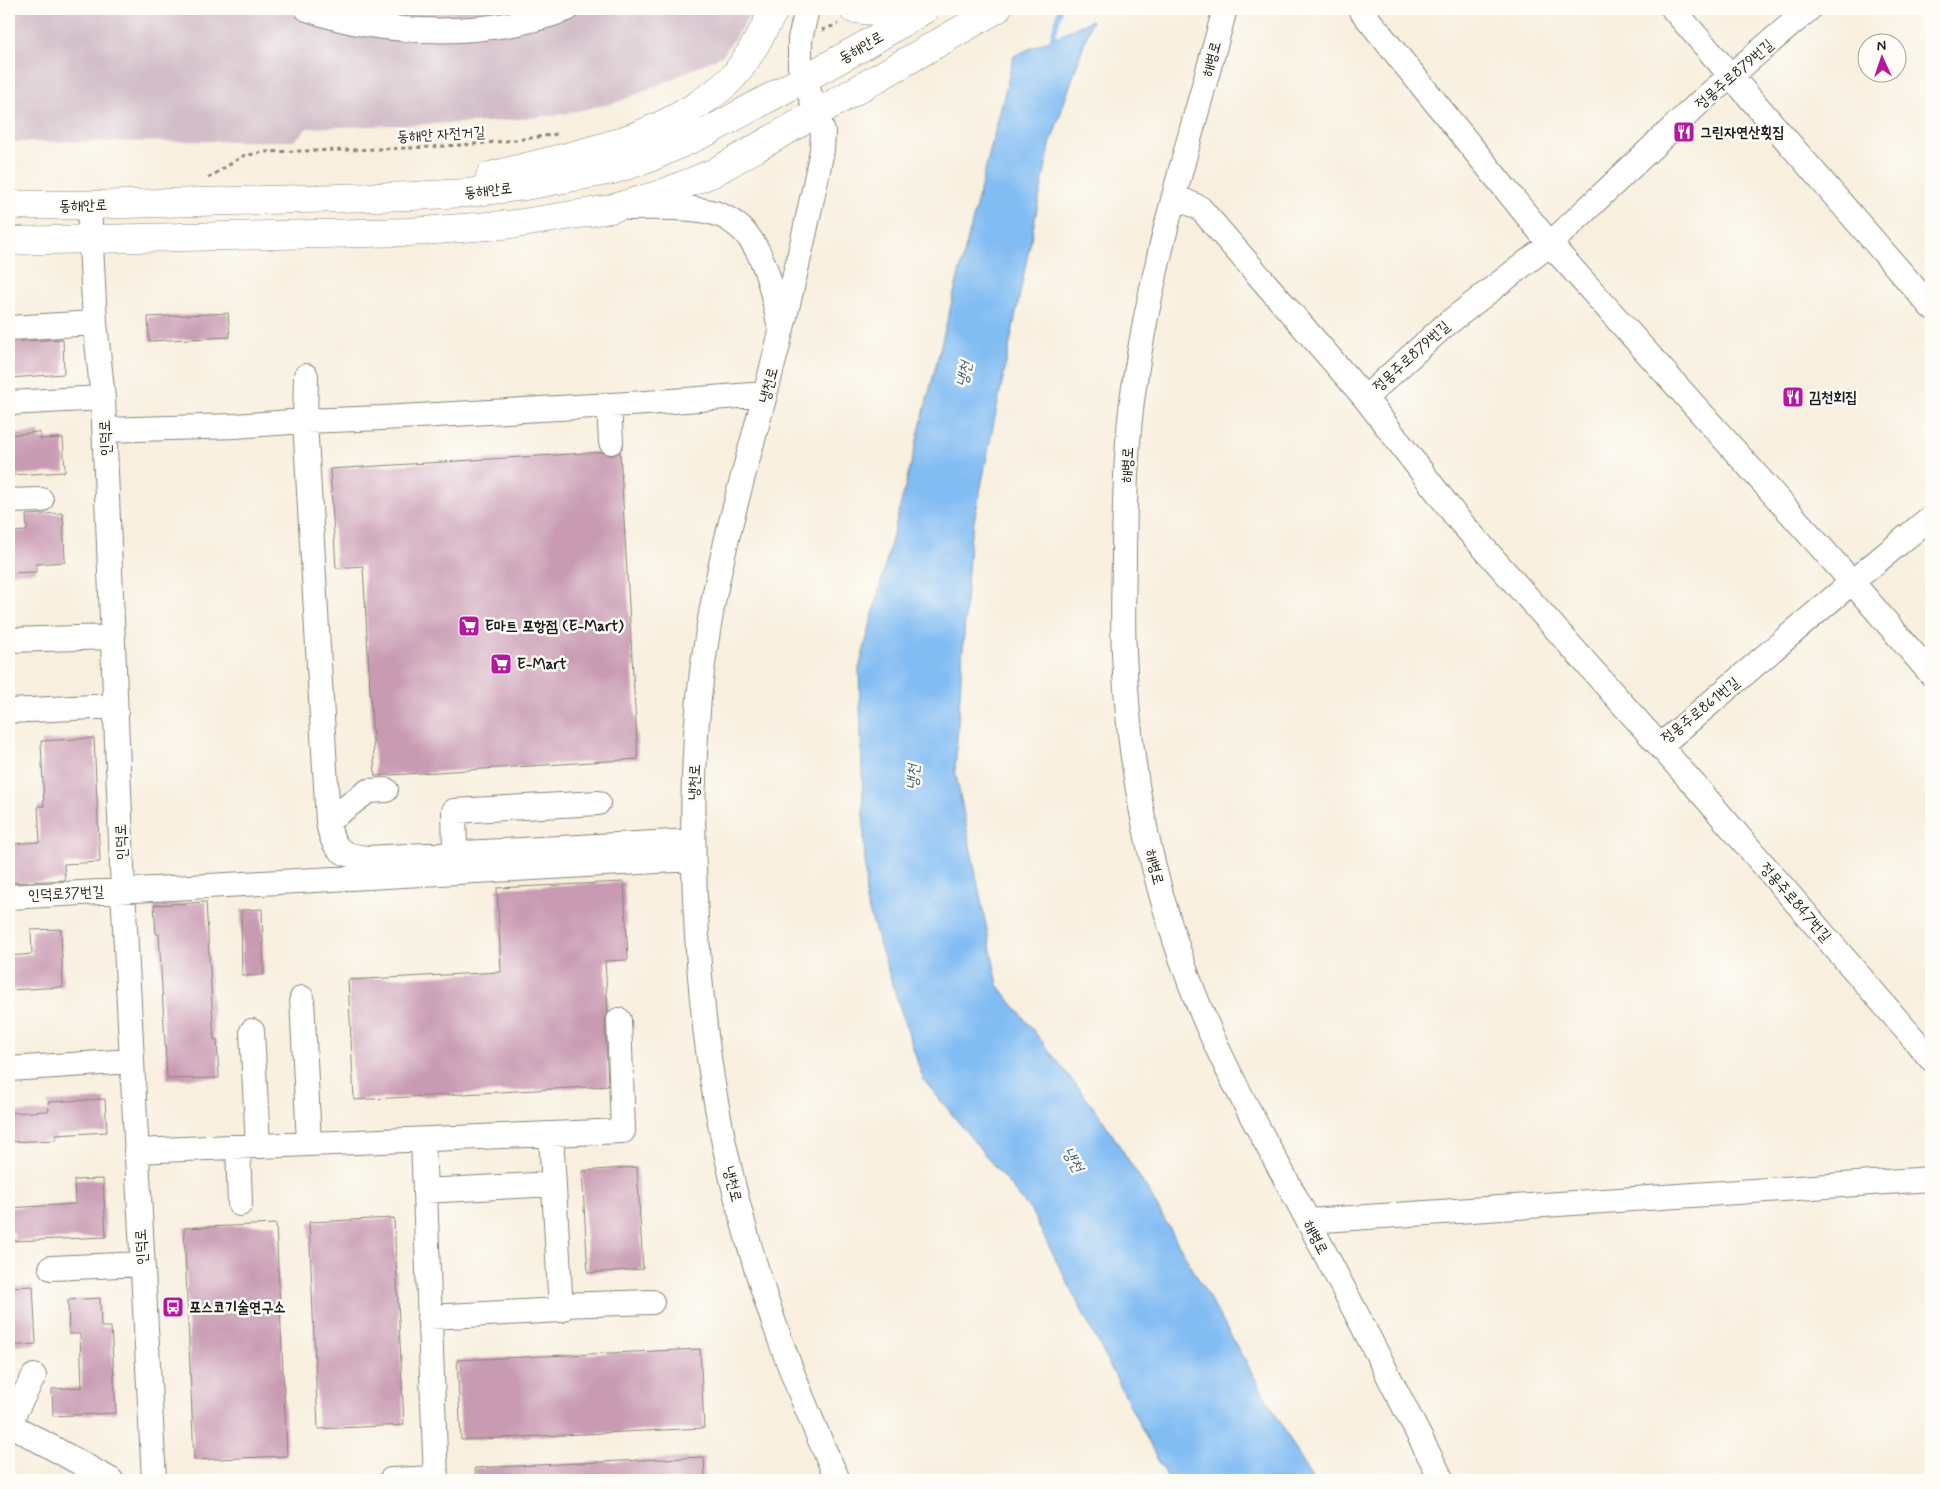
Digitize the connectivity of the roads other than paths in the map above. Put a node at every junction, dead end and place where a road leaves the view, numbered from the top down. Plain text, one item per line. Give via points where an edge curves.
1 (307, 9) edge
2 (567, 9) edge
3 (774, 9) edge
4 (807, 9) edge
5 (914, 9) edge
6 (925, 9) edge
7 (998, 9) edge
8 (1225, 9) edge
9 (1360, 9) edge
10 (1673, 9) edge
11 (1809, 9) edge
12 (847, 16) edge
13 (1732, 76) junction
14 (804, 80) junction
15 (818, 114) junction
16 (412, 196) junction
17 (1174, 196) junction
18 (9, 205) edge
19 (89, 205) junction
20 (610, 209) junction
21 (91, 240) junction
22 (9, 241) edge
23 (1550, 244) junction
24 (1931, 307) edge
25 (95, 323) junction
26 (9, 328) edge
27 (781, 334) junction
28 (306, 376) dead end
29 (766, 394) junction
30 (103, 398) junction
31 (1365, 398) junction
32 (9, 403) edge
33 (609, 405) junction
34 (305, 421) junction
35 (105, 430) junction
36 (611, 442) dead end
37 (41, 500) dead end
38 (9, 501) edge
39 (1931, 517) edge
40 (1494, 559) joint
41 (1852, 582) junction
42 (113, 637) junction
43 (9, 640) edge
44 (1931, 674) edge
45 (115, 706) junction
46 (9, 711) edge
47 (1660, 746) junction
48 (386, 790) dead end
49 (598, 803) dead end
50 (328, 821) junction
51 (693, 850) junction
52 (455, 852) junction
53 (123, 890) junction
54 (9, 896) edge
55 (302, 998) dead end
56 (619, 1020) dead end
57 (252, 1031) dead end
58 (1931, 1059) edge
59 (132, 1061) junction
60 (9, 1069) edge
61 (551, 1135) junction
62 (423, 1140) junction
63 (309, 1144) junction
64 (248, 1147) junction
65 (136, 1152) junction
66 (1931, 1179) edge
67 (554, 1184) junction
68 (424, 1191) junction
69 (240, 1204) dead end
70 (1308, 1221) junction
71 (142, 1264) junction
72 (51, 1268) dead end
73 (652, 1302) dead end
74 (561, 1306) junction
75 (429, 1317) junction
76 (34, 1376) dead end
77 (9, 1424) edge
78 (436, 1479) edge
79 (111, 1480) edge
80 (154, 1480) edge
81 (392, 1480) edge
82 (838, 1480) edge
83 (1442, 1480) edge

1 - 2 street via 364,24 425,29 461,29 529,21
3 - 16 main road via 732,77 717,92 680,116 599,149
4 - 14 street, 냉천로 via 800,39 800,66
5 - 12 main road
6 - 14 main road, 동해안로
7 - 15 main road
8 - 17 street, 해병로
9 - 23 street
10 - 13 street
11 - 13 street, 정몽주로879번길
13 - 23 street, 정몽주로879번길 via 1700,102
13 - 24 street
14 - 15 street, 냉천로
14 - 16 main road, 동해안로 via 676,147 613,170 525,186
15 - 20 main road via 713,173 661,194
15 - 27 street, 냉천로 via 823,132 822,150
16 - 19 main road, 동해안로
17 - 31 street via 1200,208
17 - 70 street, 해병로 via 1141,343 1126,462 1123,649 1132,744 1156,870 1188,979 1220,1054
18 - 19 main road, 동해안로
19 - 21 street, 인덕로
20 - 21 main road via 516,224 409,232
20 - 27 street via 708,211 742,228 752,239 765,268
21 - 22 main road
21 - 25 street, 인덕로
23 - 31 street, 정몽주로879번길 via 1443,327
23 - 41 street
25 - 26 street
25 - 30 street, 인덕로
27 - 29 street, 냉천로
28 - 34 street
29 - 33 street
29 - 51 street, 냉천로 via 728,537 708,630 697,725
30 - 32 street
30 - 35 street, 인덕로
31 - 40 street, 정몽주로879번길 via 1458,519
33 - 34 street
33 - 36 street
34 - 35 street
34 - 50 street
35 - 42 street, 인덕로
37 - 38 street
39 - 41 street, 정몽주로861번길
40 - 47 street, 정몽주로861번길
41 - 44 street
41 - 47 street, 정몽주로861번길
42 - 43 street
42 - 45 street, 인덕로
45 - 46 street
45 - 53 street, 인덕로
47 - 58 street, 정몽주로847번길
48 - 50 street via 368,791
49 - 52 street via 454,812
50 - 52 street via 332,842 347,855 368,858
51 - 52 street
51 - 53 street, 인덕로37번길
51 - 82 street, 냉천로 via 703,1012 726,1154 769,1309 805,1407
53 - 54 street, 인덕로37번길
53 - 59 street, 인덕로
55 - 63 street
56 - 61 street via 623,1132
57 - 64 street
59 - 60 street
59 - 65 street, 인덕로
61 - 62 street
61 - 67 street
62 - 63 street
62 - 68 street
63 - 64 street
64 - 65 street
64 - 69 street
65 - 71 street, 인덕로
66 - 70 street
67 - 68 street
67 - 74 street
68 - 75 street
70 - 83 street, 해병로
71 - 72 street
71 - 80 street, 인덕로
73 - 74 street
74 - 75 street via 561,1310
75 - 78 street
76 - 77 street
77 - 79 street
78 - 81 street

